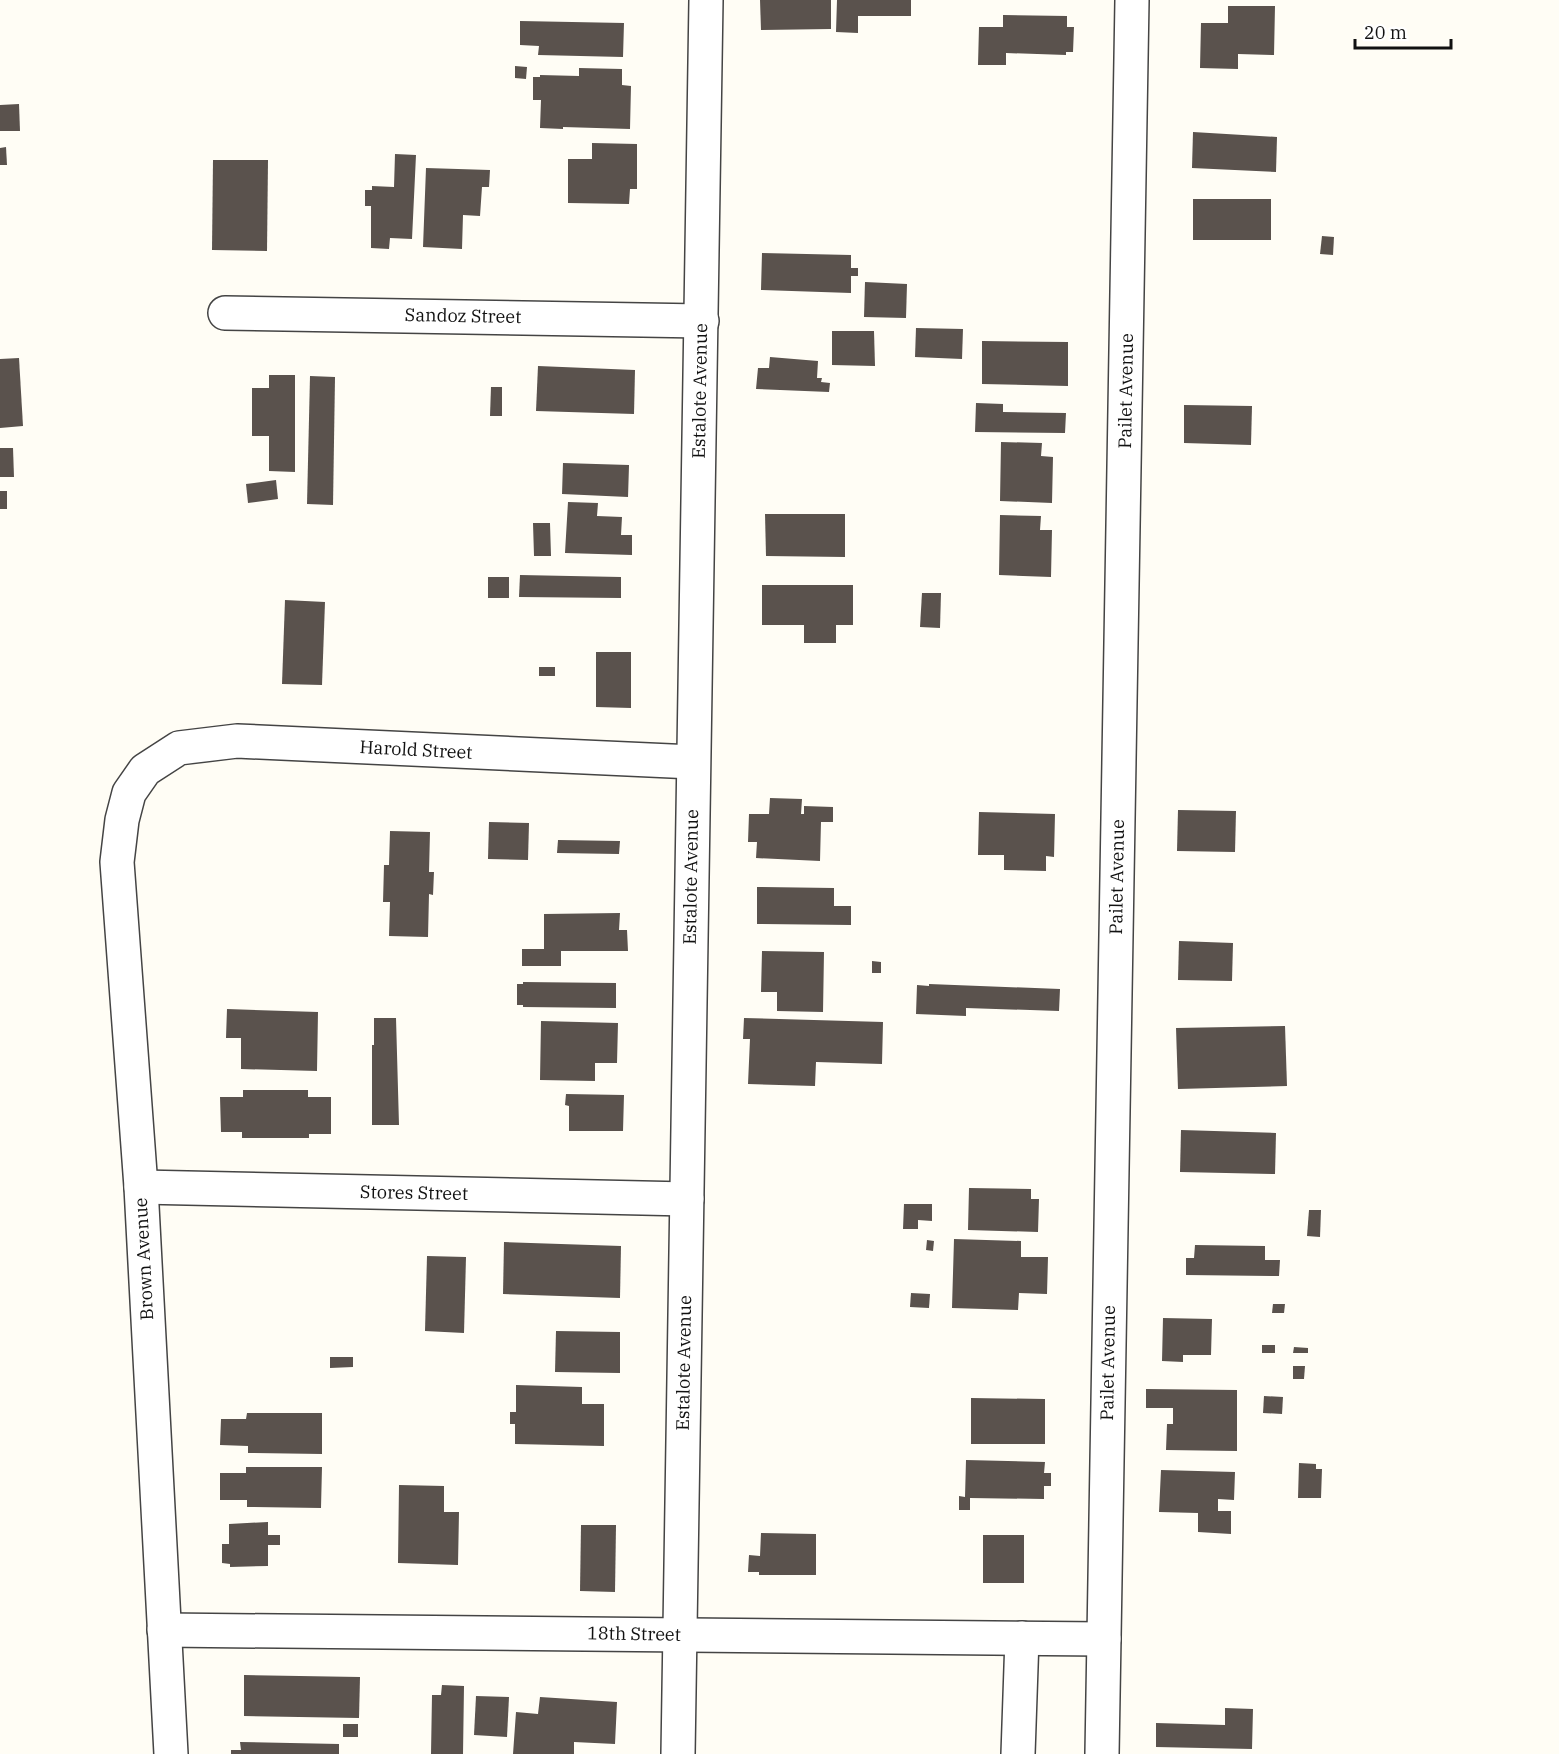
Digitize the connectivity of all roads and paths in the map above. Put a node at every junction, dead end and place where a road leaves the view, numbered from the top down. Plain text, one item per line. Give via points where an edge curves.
1 (706, 0) edge
2 (1132, 0) edge
3 (225, 313) dead end
4 (702, 321) junction
5 (693, 762) junction
6 (145, 770) joint
7 (141, 1187) junction
8 (687, 1199) junction
9 (164, 1630) junction
10 (679, 1635) junction
11 (1022, 1638) junction
12 (1104, 1639) junction
13 (171, 1754) edge
14 (678, 1754) edge
15 (1018, 1754) edge
16 (1102, 1754) edge

1 - 4 street, Estalote Avenue
2 - 12 street, Pailet Avenue
3 - 4 street, Sandoz Street
4 - 5 street, Estalote Avenue
5 - 6 street, Harold Street via 237,741 179,748
5 - 8 street, Estalote Avenue
6 - 7 street, Brown Avenue via 129,793 117,862
7 - 8 street, Stores Street
7 - 9 street, Brown Avenue
8 - 10 street, Estalote Avenue
9 - 10 street, 18th Street
9 - 13 street, Brown Avenue
10 - 11 street, 18th Street
10 - 14 street, Estalote Avenue
11 - 12 street, 18th Street
11 - 15 street
12 - 16 street, Pailet Avenue

